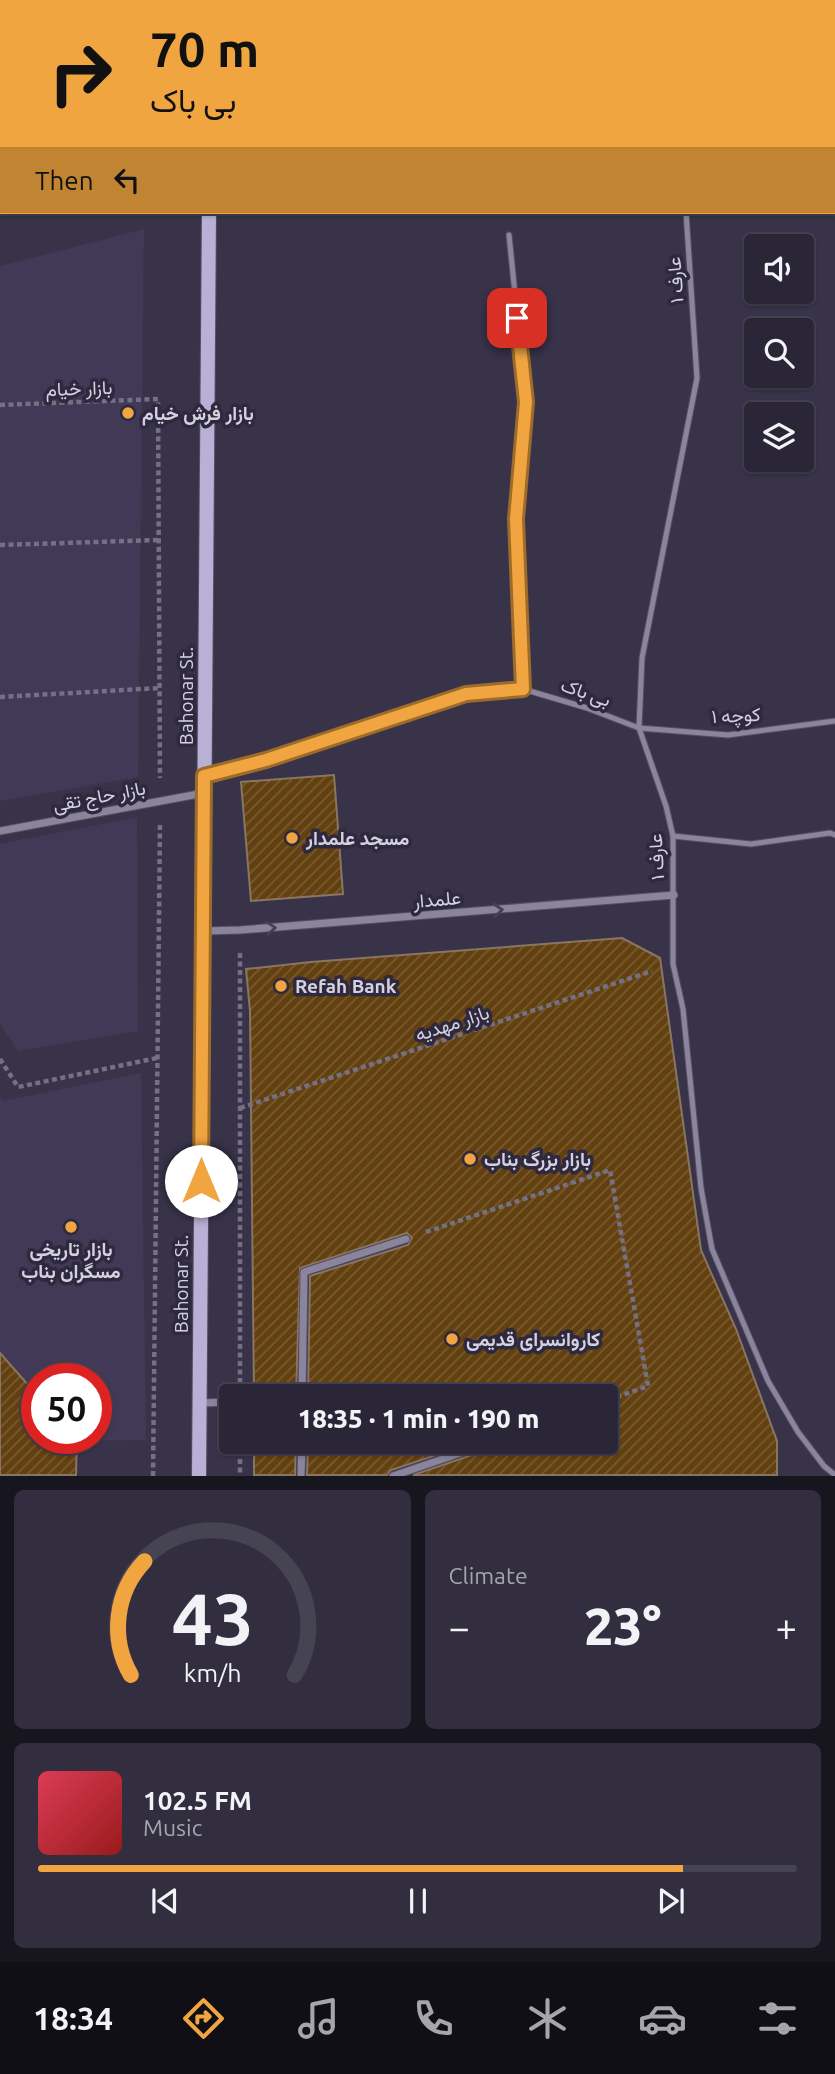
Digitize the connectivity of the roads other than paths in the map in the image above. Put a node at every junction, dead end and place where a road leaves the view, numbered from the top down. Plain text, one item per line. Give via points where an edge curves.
1 (209, 214) edge
2 (686, 214) edge
3 (509, 235) dead end
4 (523, 689) junction
5 (835, 721) edge
6 (639, 728) junction
7 (204, 776) junction
8 (204, 793) junction
9 (0, 831) edge
10 (835, 835) edge
11 (673, 836) junction
12 (674, 895) junction
13 (203, 931) junction
14 (406, 1239) road end
15 (302, 1384) edge
16 (219, 1402) edge
17 (199, 1403) junction
18 (302, 1454) edge
19 (457, 1454) edge
20 (199, 1475) edge
21 (301, 1475) edge
22 (393, 1475) edge
23 (835, 1475) edge

1 - 7 main road, Bahonar St.
2 - 6 lane, عارف ۱ via 697,377 642,658
3 - 4 lane via 526,402 516,519
4 - 6 lane, بی باک
4 - 7 lane, بی باک via 466,694
5 - 6 lane, کوچه ۱ via 727,735
6 - 11 lane, عارف ۱
7 - 8 main road, Bahonar St.
8 - 9 street, بازار حاج تقی
8 - 13 main road, Bahonar St.
10 - 11 lane via 751,844
11 - 12 lane, عارف ۱
13 -> 12 street, علمدار
12 - 23 lane, عارف ۱ via 673,964 683,1009 701,1188 712,1249 768,1381 798,1432
13 - 17 main road, Bahonar St.
14 - 15 street via 304,1272
16 - 17 street
17 - 20 main road, Bahonar St.
18 - 21 street
19 - 22 street

